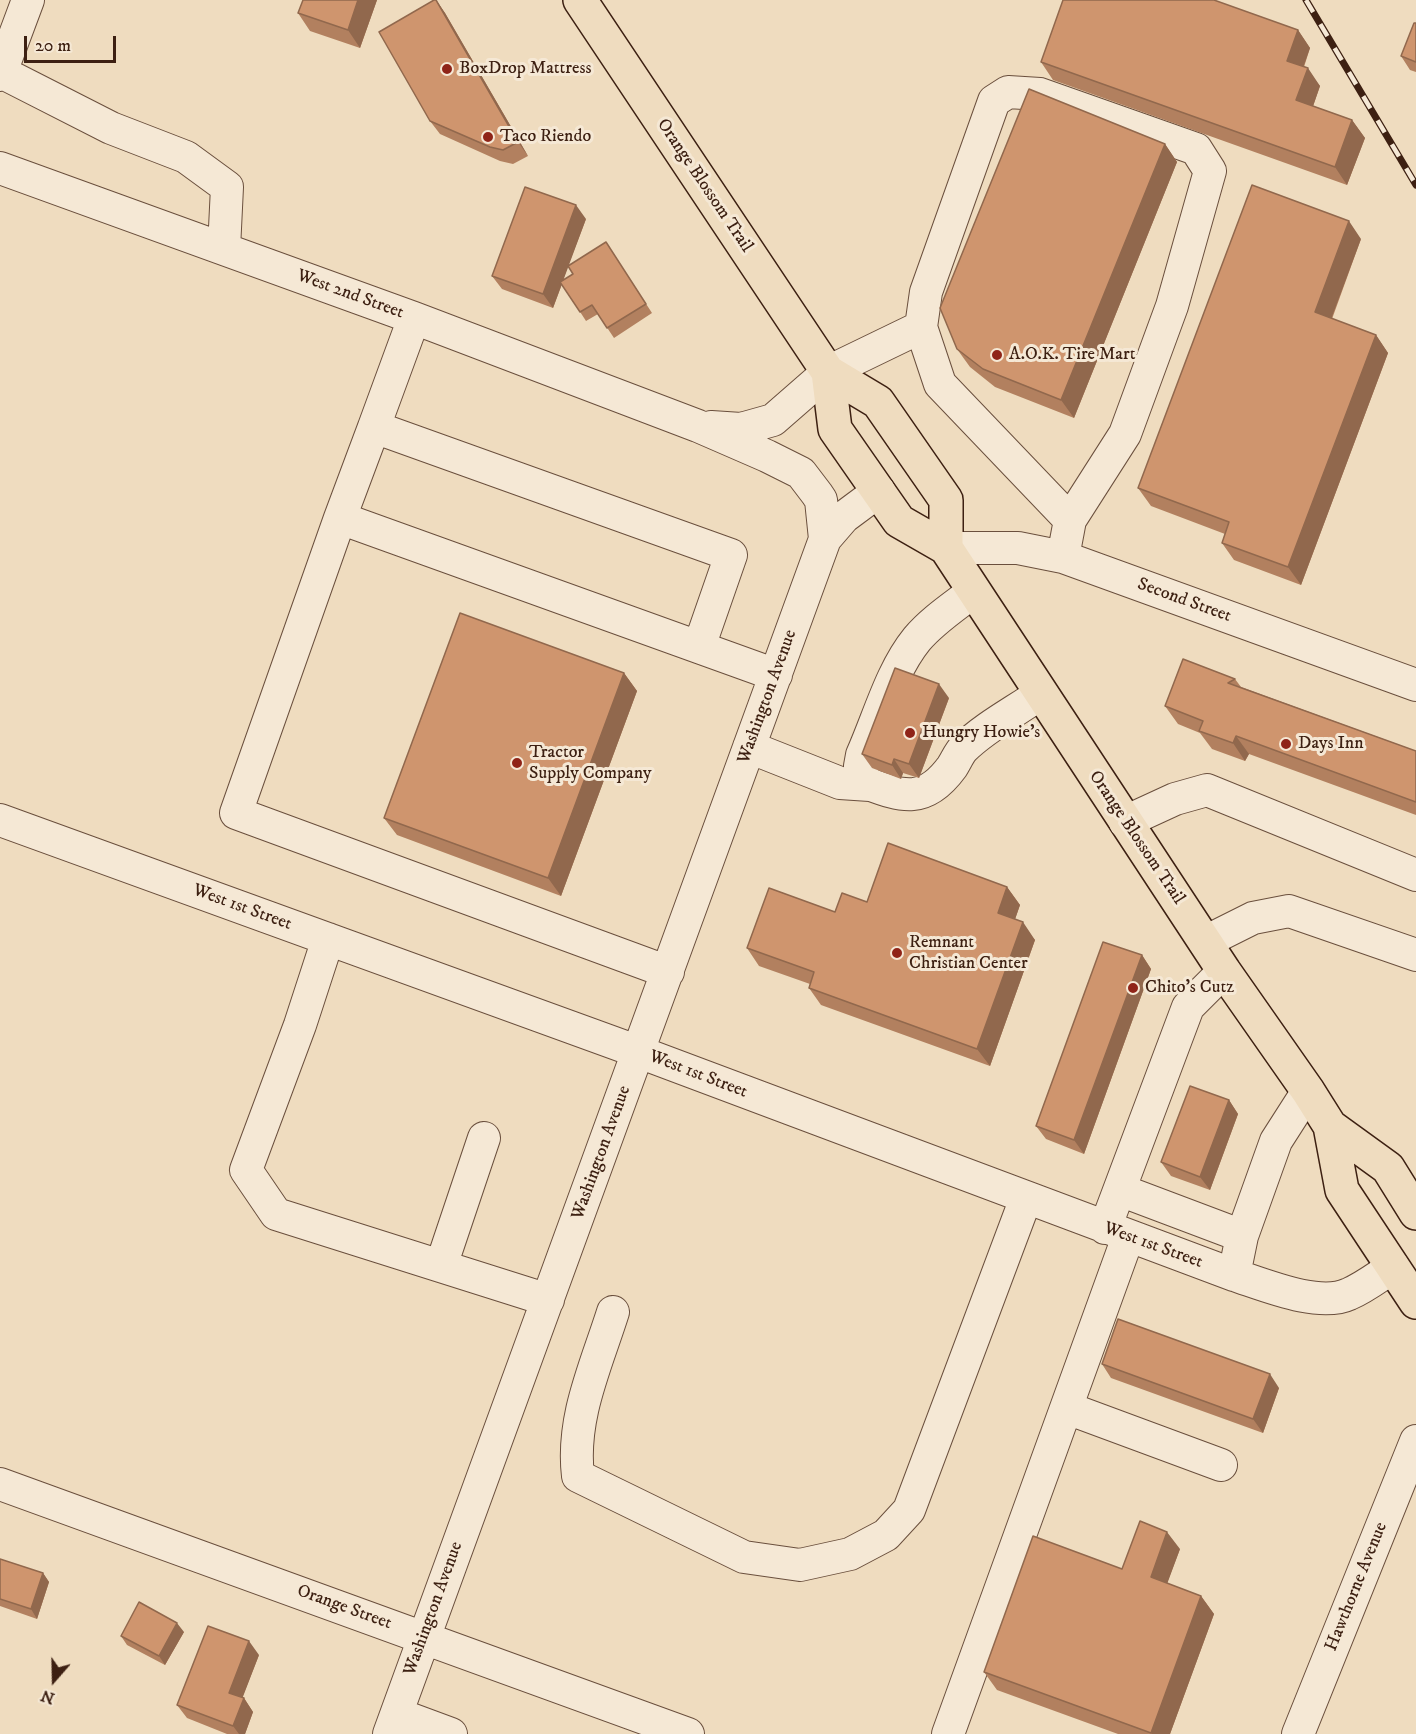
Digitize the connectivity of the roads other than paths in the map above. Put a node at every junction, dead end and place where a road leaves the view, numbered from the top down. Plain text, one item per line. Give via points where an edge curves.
1 (28, 0) edge
2 (580, 0) edge
3 (1, 73) edge
4 (0, 168) edge
5 (224, 249) junction
6 (414, 318) junction
7 (921, 327) junction
8 (828, 372) junction
9 (698, 426) junction
10 (374, 427) junction
11 (879, 491) junction
12 (340, 518) junction
13 (1070, 520) junction
14 (825, 539) junction
15 (946, 548) junction
16 (1063, 557) junction
17 (974, 591) junction
18 (699, 647) junction
19 (776, 675) junction
20 (1416, 685) edge
21 (1040, 694) junction
22 (750, 747) junction
23 (870, 784) junction
24 (0, 820) edge
25 (1125, 822) junction
26 (1416, 875) edge
27 (328, 939) junction
28 (1205, 942) junction
29 (1416, 955) edge
30 (1224, 971) junction
31 (668, 972) junction
32 (639, 1052) junction
33 (1308, 1091) junction
34 (1330, 1126) junction
35 (484, 1138) dead end
36 (1120, 1190) junction
37 (1026, 1198) junction
38 (1416, 1213) edge
39 (1117, 1233) junction
40 (1242, 1236) junction
41 (441, 1266) junction
42 (1393, 1267) junction
43 (1234, 1275) junction
44 (548, 1300) junction
45 (1416, 1302) edge
46 (613, 1312) dead end
47 (1067, 1408) junction
48 (1416, 1441) edge
49 (1221, 1466) dead end
50 (0, 1484) edge
51 (423, 1637) junction
52 (393, 1724) edge
53 (677, 1732) edge
54 (451, 1734) edge
55 (948, 1734) edge
56 (1298, 1734) edge

1 - 3 street
2 - 8 main road, Orange Blossom Trail
3 - 5 street via 111,128 186,157 227,187
4 - 5 street, West 2nd Street
5 - 6 street, West 2nd Street
6 - 9 street, West 2nd Street
6 - 10 street
7 - 8 street, West 2nd Street
7 - 13 street via 940,384
7 - 13 street via 926,292 994,101 1008,92 1040,94 1196,149 1210,171 1172,306 1125,434
8 - 9 street, West 2nd Street via 773,420 741,429
8 - 11 main road, Orange Blossom Trail via 835,429
8 - 15 main road, Orange Blossom Trail via 878,402 946,500
9 - 14 street, West 2nd Street via 801,473 821,500
10 - 12 street
10 - 18 street via 731,555
11 - 14 street, Washington Avenue via 844,517
11 - 15 main road, Orange Blossom Trail via 899,521
12 - 18 street
12 - 31 street via 236,813
13 - 16 street
14 - 19 street, Washington Avenue
15 - 16 street, Second Street via 1018,548
15 - 17 main road, Orange Blossom Trail
16 - 20 street, Second Street
17 - 21 main road, Orange Blossom Trail
17 - 23 street via 918,637 904,657 862,755 861,774
18 - 19 street
19 - 22 street, Washington Avenue
21 - 23 street via 963,748 936,784 918,794 898,796
21 - 25 main road, Orange Blossom Trail
22 - 23 street via 840,783
22 - 31 street, Washington Avenue
24 - 27 street, West 1st Street
25 - 26 street via 1175,799 1207,790
25 - 28 main road, Orange Blossom Trail
27 - 32 street, West 1st Street
27 - 41 street via 246,1170 276,1214
28 - 29 street via 1253,918 1288,911
28 - 30 main road, Orange Blossom Trail
30 - 33 main road, Orange Blossom Trail
30 - 36 street via 1188,1007
31 - 32 street, Washington Avenue
32 - 37 street, West 1st Street
32 - 44 street, Washington Avenue
33 - 34 main road, Orange Blossom Trail
33 - 40 street via 1276,1141
34 - 38 main road, Orange Blossom Trail via 1388,1168
34 - 42 main road, Orange Blossom Trail via 1342,1190
35 - 41 street
36 - 39 street
36 - 40 street
37 - 39 street, West 1st Street
37 - 46 street via 909,1510 886,1535 850,1554 800,1565 744,1557 578,1476 575,1451 579,1417
39 - 43 street, West 1st Street
39 - 47 street
40 - 43 street
41 - 44 street
42 - 43 street, West 1st Street via 1347,1295 1321,1298
42 - 45 main road, Orange Blossom Trail
44 - 51 street, Washington Avenue
47 - 49 street
47 - 55 street
48 - 56 street, Hawthorne Avenue
50 - 51 street, Orange Street
51 - 52 street, Washington Avenue
51 - 53 street, Orange Street
52 - 54 street

